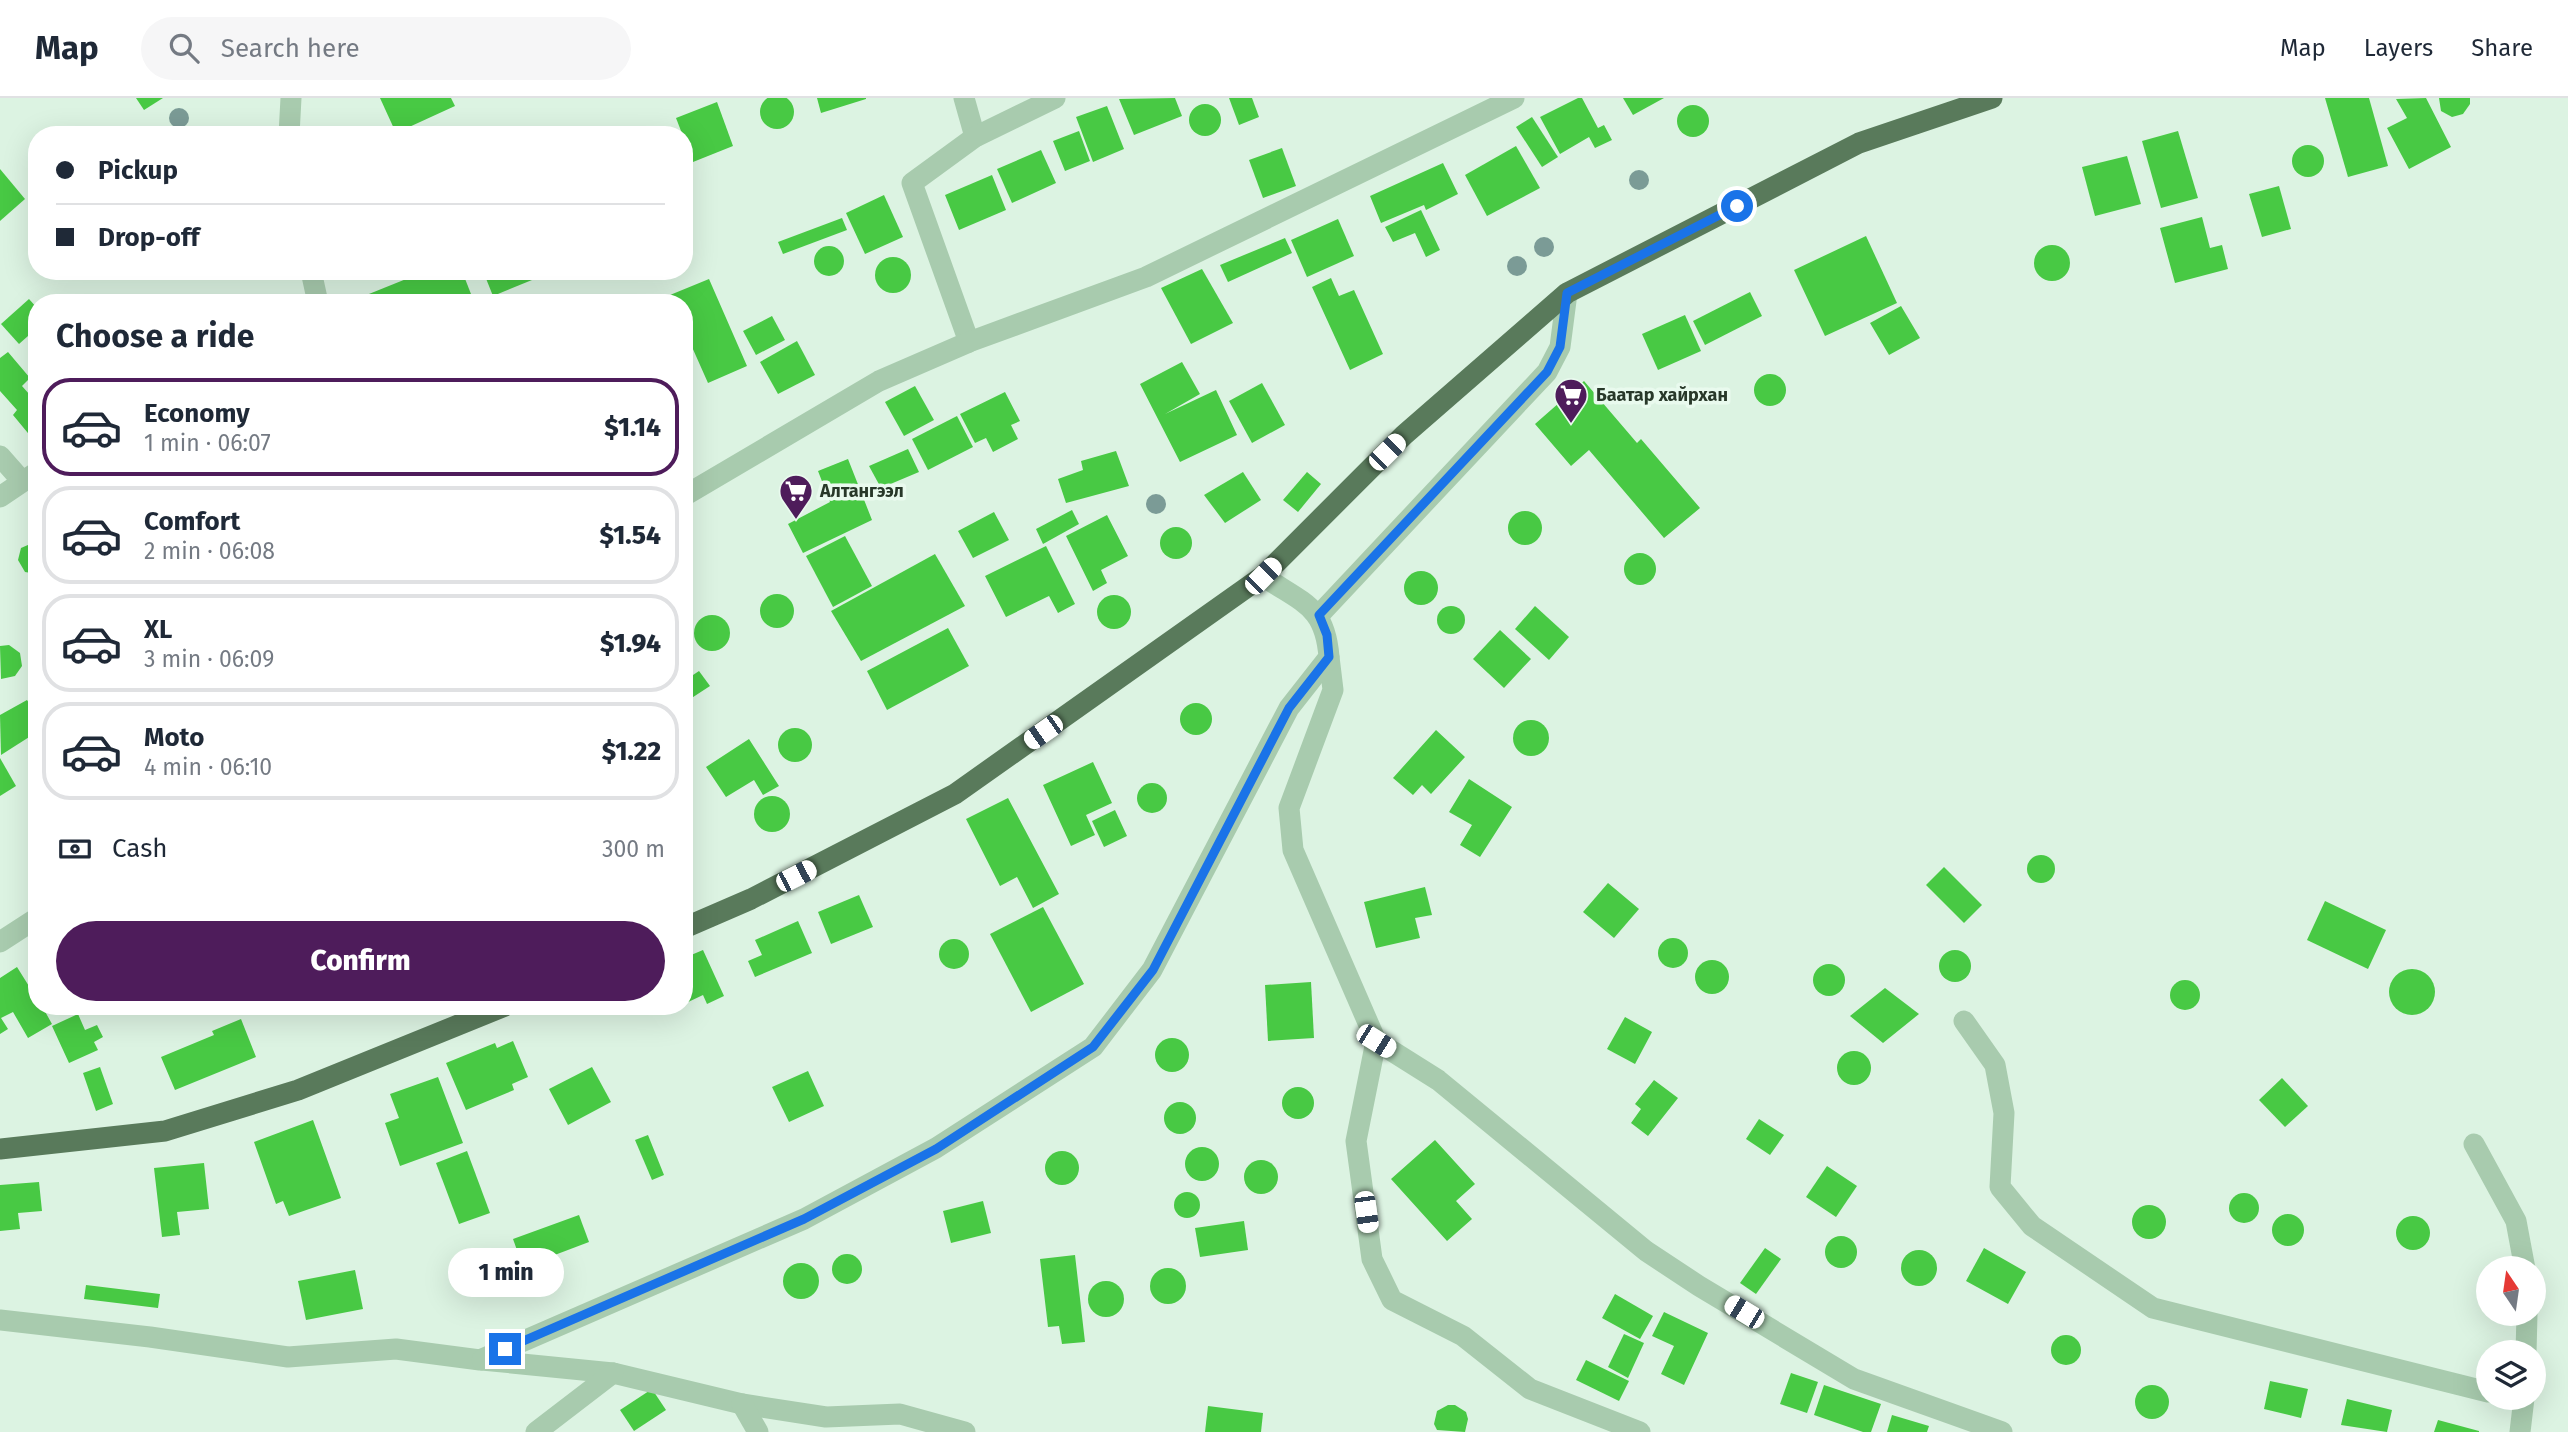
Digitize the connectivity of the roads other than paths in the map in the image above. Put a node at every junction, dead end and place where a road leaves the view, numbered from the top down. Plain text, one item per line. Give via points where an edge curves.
1 (291, 98) edge
2 (964, 98) edge
3 (1055, 98) edge
4 (1514, 98) edge
5 (1992, 98) edge
6 (289, 126) edge
7 (975, 137) junction
8 (1567, 293) junction
9 (969, 342) junction
10 (0, 457) edge
11 (28, 476) edge
12 (28, 478) edge
13 (693, 491) edge
14 (0, 497) edge
15 (1263, 576) junction
16 (1319, 615) junction
17 (1329, 657) junction
18 (28, 924) edge
19 (693, 924) edge
20 (0, 942) edge
21 (483, 1015) edge
22 (1964, 1021) dead end
23 (1376, 1041) junction
24 (2474, 1144) dead end
25 (0, 1149) edge
26 (2523, 1256) edge
27 (0, 1320) edge
28 (480, 1360) junction
29 (613, 1373) junction
30 (2476, 1389) edge
31 (742, 1404) junction
32 (2521, 1410) edge
33 (900, 1413) junction
34 (536, 1432) edge
35 (758, 1432) edge
36 (917, 1432) edge
37 (965, 1432) edge
38 (1640, 1432) edge
39 (2002, 1432) edge
40 (2520, 1432) edge

1 - 6 street
2 - 7 street
3 - 7 street
4 - 9 street via 1146,277
5 - 8 main road via 1859,144
7 - 9 street via 912,183
8 - 15 main road via 1404,435
8 - 16 street via 1560,347 1547,372
9 - 13 street via 879,381
10 - 11 street
12 - 14 street
15 - 16 street
15 - 19 main road via 955,794
16 - 17 street
17 - 23 street via 1333,690 1289,808 1293,850
17 - 28 street via 1289,708 1153,970 1093,1047 936,1149 804,1219
18 - 20 street
21 - 25 main road via 298,1090 165,1131
22 - 30 street via 1995,1065 2004,1113 2000,1187 2032,1226 2153,1308
23 - 38 street via 1356,1141 1372,1259 1392,1300 1463,1336 1530,1389
23 - 39 street via 1438,1080 1646,1251 1699,1286 1854,1379
24 - 26 street via 2516,1221
27 - 28 street via 288,1357 396,1349
28 - 29 street
29 - 31 street
29 - 34 street
31 - 33 street via 826,1417
31 - 35 street
32 - 40 street
33 - 36 street
33 - 37 street

